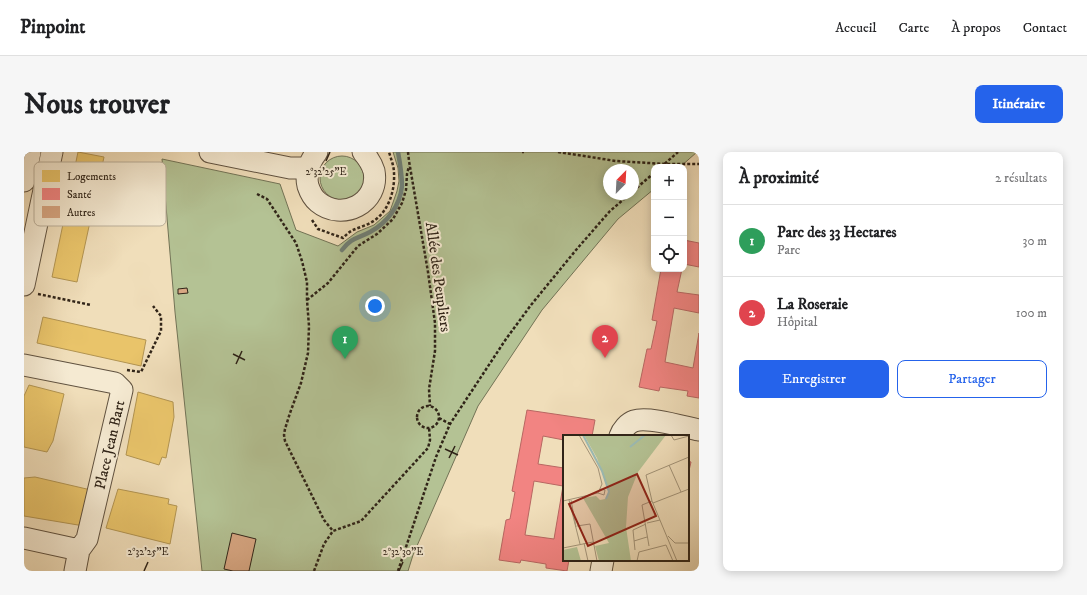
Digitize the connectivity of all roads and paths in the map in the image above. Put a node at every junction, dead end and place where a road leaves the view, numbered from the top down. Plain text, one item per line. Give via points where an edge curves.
1 (30, 152) edge
2 (52, 152) edge
3 (210, 152) edge
4 (364, 152) edge
5 (408, 152) edge
6 (558, 152) edge
7 (678, 152) edge
8 (313, 160) edge
9 (50, 162) edge
10 (664, 164) joint
11 (687, 164) edge
12 (699, 164) edge
13 (409, 165) junction
14 (651, 176) edge
15 (24, 181) edge
16 (639, 186) edge
17 (257, 194) dead end
18 (623, 200) edge
19 (40, 226) edge
20 (29, 289) edge
21 (307, 300) junction
22 (91, 304) dead end
23 (152, 306) dead end
24 (24, 365) edge
25 (115, 383) junction
26 (430, 406) junction
27 (439, 418) junction
28 (450, 424) junction
29 (428, 427) junction
30 (699, 430) edge
31 (620, 435) edge
32 (333, 531) junction
33 (24, 538) edge
34 (79, 550) junction
35 (603, 561) edge
36 (75, 571) edge
37 (314, 571) edge
38 (398, 571) edge
39 (601, 571) edge

1 - 15 street
2 - 9 street
3 - 8 street via 290,168
4 - 8 street via 374,171 374,182 364,201 355,208 344,211 323,206 314,199 306,178
5 - 13 path, Allée des Peupliers
6 - 10 path via 616,161
7 - 10 path
11 - 12 path
13 - 21 path via 402,203 392,219 377,234 358,246 328,283
13 - 26 path, Allée des Peupliers via 435,323 435,351 429,389
14 - 16 path
17 - 21 path via 267,199 296,243 307,282
18 - 28 path via 605,217 531,305
19 - 20 street
20 - 22 path
21 - 32 path via 308,353 284,435 324,520
23 - 25 path via 160,316 161,331 141,372 120,369
24 - 25 street, Place Jean Bart
25 - 34 street, Place Jean Bart via 122,390 87,539
26 - 27 path via 438,412
26 - 29 path via 420,410 418,416 420,423
27 - 28 path
27 - 29 path via 437,424
28 - 38 path via 436,456
29 - 32 path via 428,448 361,521
30 - 31 street via 649,419 634,421 622,430
32 - 37 path via 324,544
33 - 34 street
34 - 36 street
35 - 39 street

